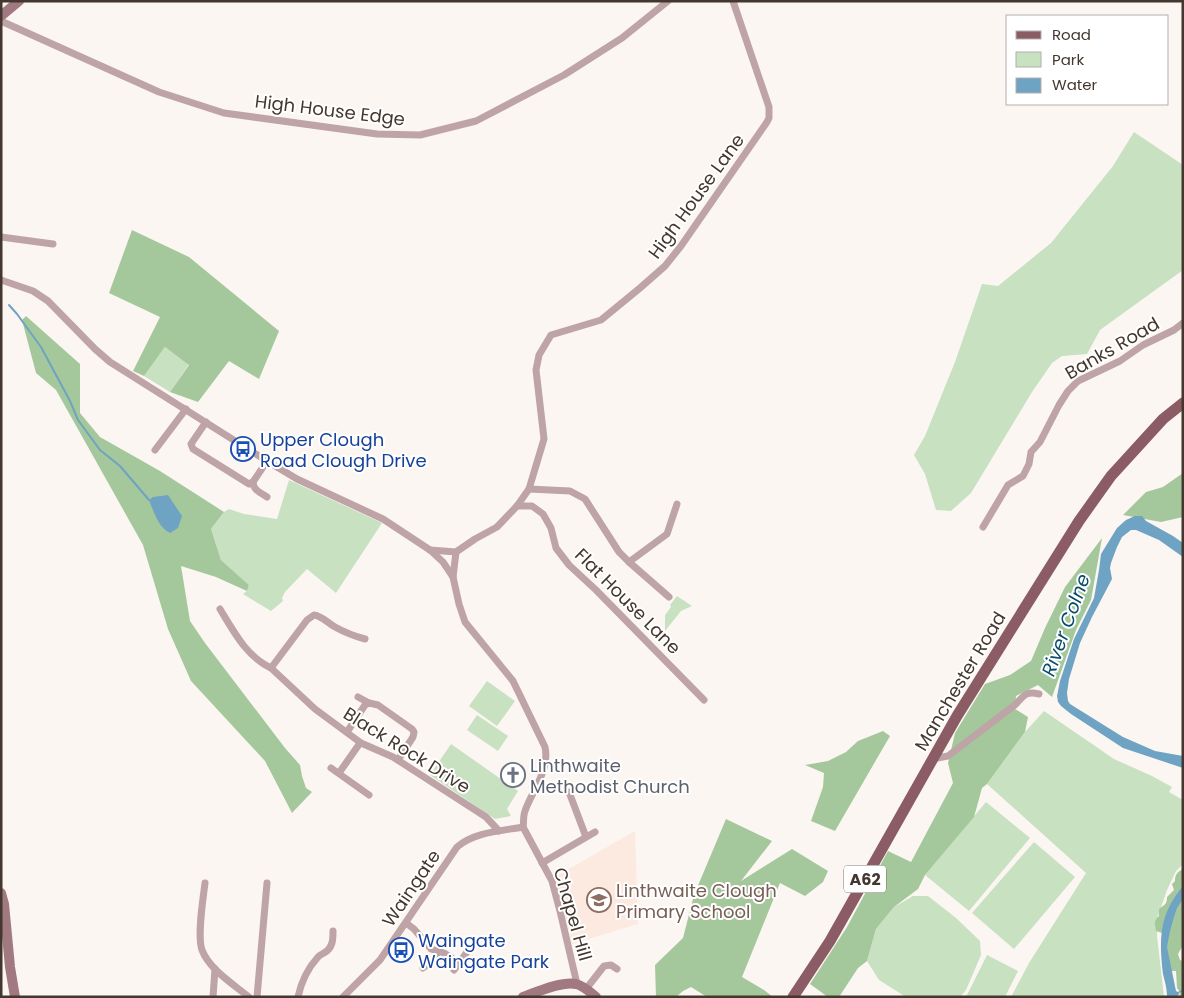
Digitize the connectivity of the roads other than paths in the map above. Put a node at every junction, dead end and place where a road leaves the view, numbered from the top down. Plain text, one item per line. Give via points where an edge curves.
1 (19, 1) edge
2 (668, 1) edge
3 (732, 1) edge
4 (1, 16) edge
5 (1, 21) edge
6 (1, 238) edge
7 (53, 244) dead end
8 (1, 280) edge
9 (1183, 323) edge
10 (1183, 403) edge
11 (186, 409) junction
12 (206, 422) junction
13 (155, 450) dead end
14 (267, 462) junction
15 (253, 482) junction
16 (530, 489) junction
17 (266, 497) dead end
18 (677, 504) dead end
19 (517, 506) junction
20 (983, 527) dead end
21 (430, 550) junction
22 (456, 552) junction
23 (629, 562) junction
24 (453, 577) junction
25 (669, 597) dead end
26 (220, 608) dead end
27 (365, 639) dead end
28 (271, 668) junction
29 (1039, 694) dead end
30 (358, 697) dead end
31 (704, 700) dead end
32 (369, 703) junction
33 (347, 732) junction
34 (360, 743) junction
35 (398, 760) junction
36 (932, 760) junction
37 (332, 768) dead end
38 (339, 773) junction
39 (569, 792) dead end
40 (369, 795) dead end
41 (524, 827) junction
42 (499, 831) junction
43 (595, 832) dead end
44 (586, 837) junction
45 (542, 863) junction
46 (205, 883) dead end
47 (267, 883) dead end
48 (1, 893) edge
49 (406, 923) junction
50 (333, 931) dead end
51 (438, 952) junction
52 (467, 952) dead end
53 (459, 964) junction
54 (423, 968) dead end
55 (617, 968) dead end
56 (215, 969) junction
57 (454, 970) dead end
58 (581, 986) junction
59 (15, 997) edge
60 (213, 997) edge
61 (249, 997) edge
62 (256, 997) edge
63 (298, 997) edge
64 (343, 997) edge
65 (523, 997) edge
66 (596, 997) edge
67 (793, 997) edge

1 - 4 street
2 - 5 street, High House Edge via 622,38 564,75 476,120 420,135 377,134 224,113 159,92
3 - 16 street, High House Lane via 769,107 769,118 665,266 601,320 551,335 539,355 536,370 544,439
6 - 7 street
8 - 11 street via 48,301 110,362
9 - 20 street, Banks Road via 1120,361 1078,381 1059,405 1040,442 1031,452 1023,476 1008,485
10 - 36 main road, Manchester Road / A62 via 1163,419 1111,476 1079,521
11 - 12 street
11 - 13 street
12 - 14 street
12 - 15 street via 191,444 193,449 249,484
14 - 15 street
14 - 21 street via 383,519
15 - 17 street via 254,488
16 - 19 street, High House Lane
16 - 23 street via 570,491 585,499
18 - 23 street via 667,534
19 - 22 street, High House Lane via 497,528
19 - 31 street, Flat House Lane via 532,506 543,514 556,548 569,565
21 - 22 street
21 - 24 street
22 - 24 street
23 - 25 street
24 - 41 street via 465,622 513,681 546,752 524,813
26 - 28 street, Black Rock Drive via 247,651
27 - 28 street via 344,632 314,615
28 - 33 street, Black Rock Drive via 315,709
29 - 36 street via 1031,692 1024,695 948,756
30 - 32 street
32 - 33 street
32 - 35 street via 378,705 414,732
33 - 34 street, Black Rock Drive
34 - 35 street, Black Rock Drive
34 - 38 street
35 - 42 street, Black Rock Drive via 486,817
36 - 67 main road, Manchester Road / A62 via 830,941
37 - 38 street
38 - 40 street
39 - 44 street
41 - 42 street, Waingate
41 - 45 street, Chapel Hill
42 - 49 street, Waingate via 464,841
43 - 44 street
44 - 45 street
45 - 58 street, Chapel Hill via 552,881
46 - 56 street via 200,938 202,948
47 - 62 street
48 - 59 street
49 - 51 street
49 - 64 street, Waingate via 380,960
50 - 63 street via 333,941 306,974
51 - 53 street
51 - 54 street
52 - 53 street
53 - 57 street
55 - 58 street via 604,966
56 - 60 street
56 - 61 street
58 - 65 street via 565,984
58 - 66 street

